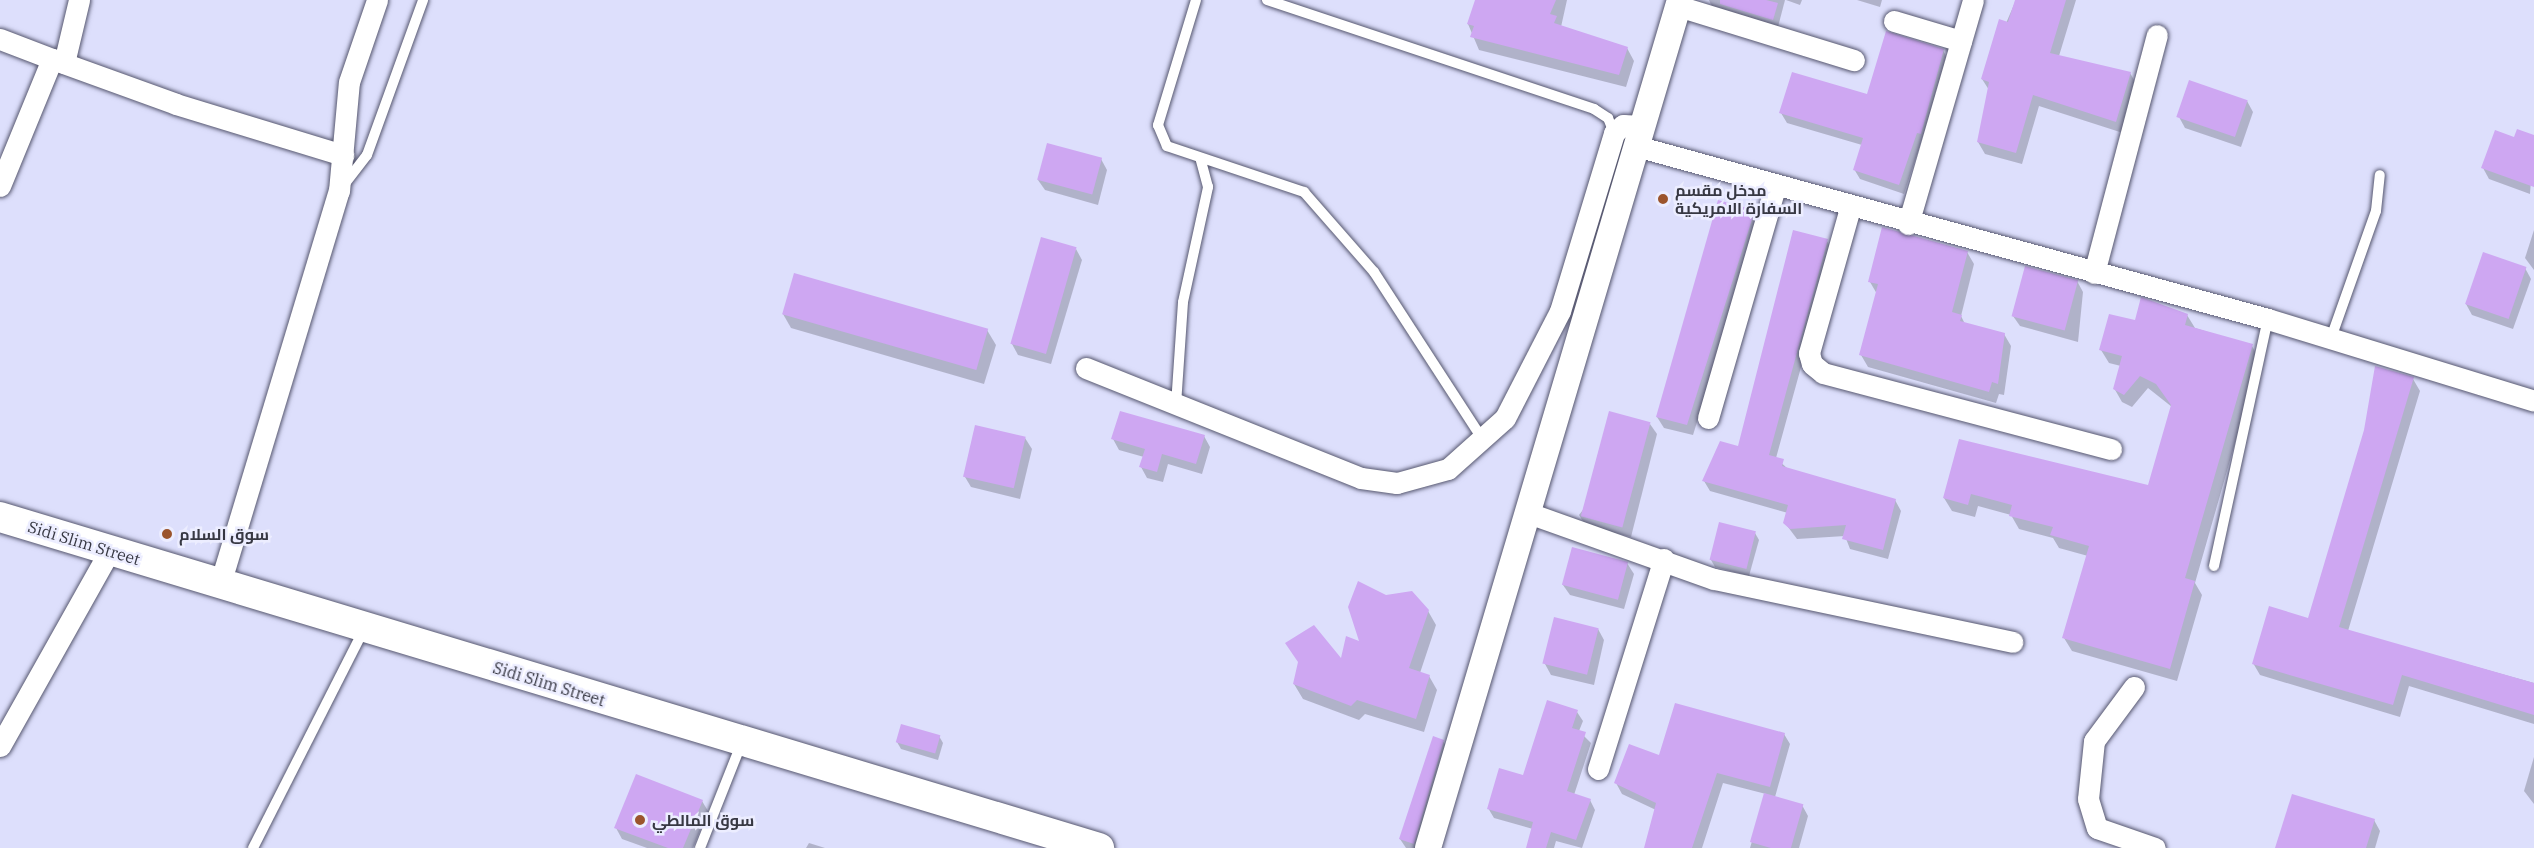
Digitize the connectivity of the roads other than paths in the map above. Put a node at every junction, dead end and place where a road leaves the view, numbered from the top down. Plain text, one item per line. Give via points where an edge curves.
1 (79, 0) edge
2 (377, 0) edge
3 (423, 0) edge
4 (1196, 0) edge
5 (1267, 0) edge
6 (1973, 0) edge
7 (1679, 3) edge
8 (1894, 21) dead end
9 (2157, 35) dead end
10 (0, 39) edge
11 (1961, 41) junction
12 (1854, 60) dead end
13 (58, 61) junction
14 (1614, 133) junction
15 (1639, 136) junction
16 (343, 155) junction
17 (1201, 160) junction
18 (2380, 175) dead end
19 (0, 186) edge
20 (1775, 187) junction
21 (339, 191) junction
22 (1850, 208) junction
23 (1908, 224) junction
24 (2094, 273) junction
25 (2268, 319) junction
26 (2331, 338) junction
27 (1086, 368) dead end
28 (2534, 401) edge
29 (1176, 405) junction
30 (1708, 418) dead end
31 (1484, 442) junction
32 (2111, 449) dead end
33 (1531, 514) junction
34 (0, 517) edge
35 (110, 550) junction
36 (1664, 559) junction
37 (2214, 566) dead end
38 (220, 584) junction
39 (364, 628) junction
40 (2012, 642) dead end
41 (2134, 687) dead end
42 (742, 741) junction
43 (0, 746) edge
44 (1598, 769) dead end
45 (253, 848) edge
46 (700, 848) edge
47 (1099, 848) edge
48 (1428, 848) edge
49 (2155, 848) edge

1 - 13 street
2 - 16 street via 349,82
3 - 21 lane via 367,156
4 - 17 lane via 1158,125 1167,146
5 - 14 lane via 1594,109 1608,118
6 - 11 street
7 - 12 street
7 - 15 street
8 - 11 street
9 - 24 street
10 - 13 street
11 - 23 street
13 - 16 street via 176,104
13 - 19 street
14 - 15 street via 1623,125
14 - 31 street via 1560,311 1505,418
15 - 20 street
15 - 33 street
16 - 21 street
17 - 29 lane via 1208,187 1183,302
17 - 31 lane via 1284,182 1326,214 1374,272
18 - 26 lane via 2376,211
20 - 22 street
20 - 30 street
21 - 38 street
22 - 23 street
22 - 32 street via 1809,353 1812,364 1823,372
23 - 24 street
24 - 25 street
25 - 26 street
25 - 37 lane
26 - 28 street
27 - 29 street
29 - 31 street via 1324,467 1384,482 1448,470
33 - 36 street
33 - 48 street
34 - 35 main road, Sidi Slim Street
35 - 38 main road, Sidi Slim Street
35 - 43 street
36 - 40 street via 1714,579
36 - 44 street
38 - 39 main road, Sidi Slim Street
39 - 42 main road, Sidi Slim Street
39 - 45 lane
41 - 49 street via 2094,741 2088,799 2097,828
42 - 46 lane
42 - 47 main road, Sidi Slim Street

